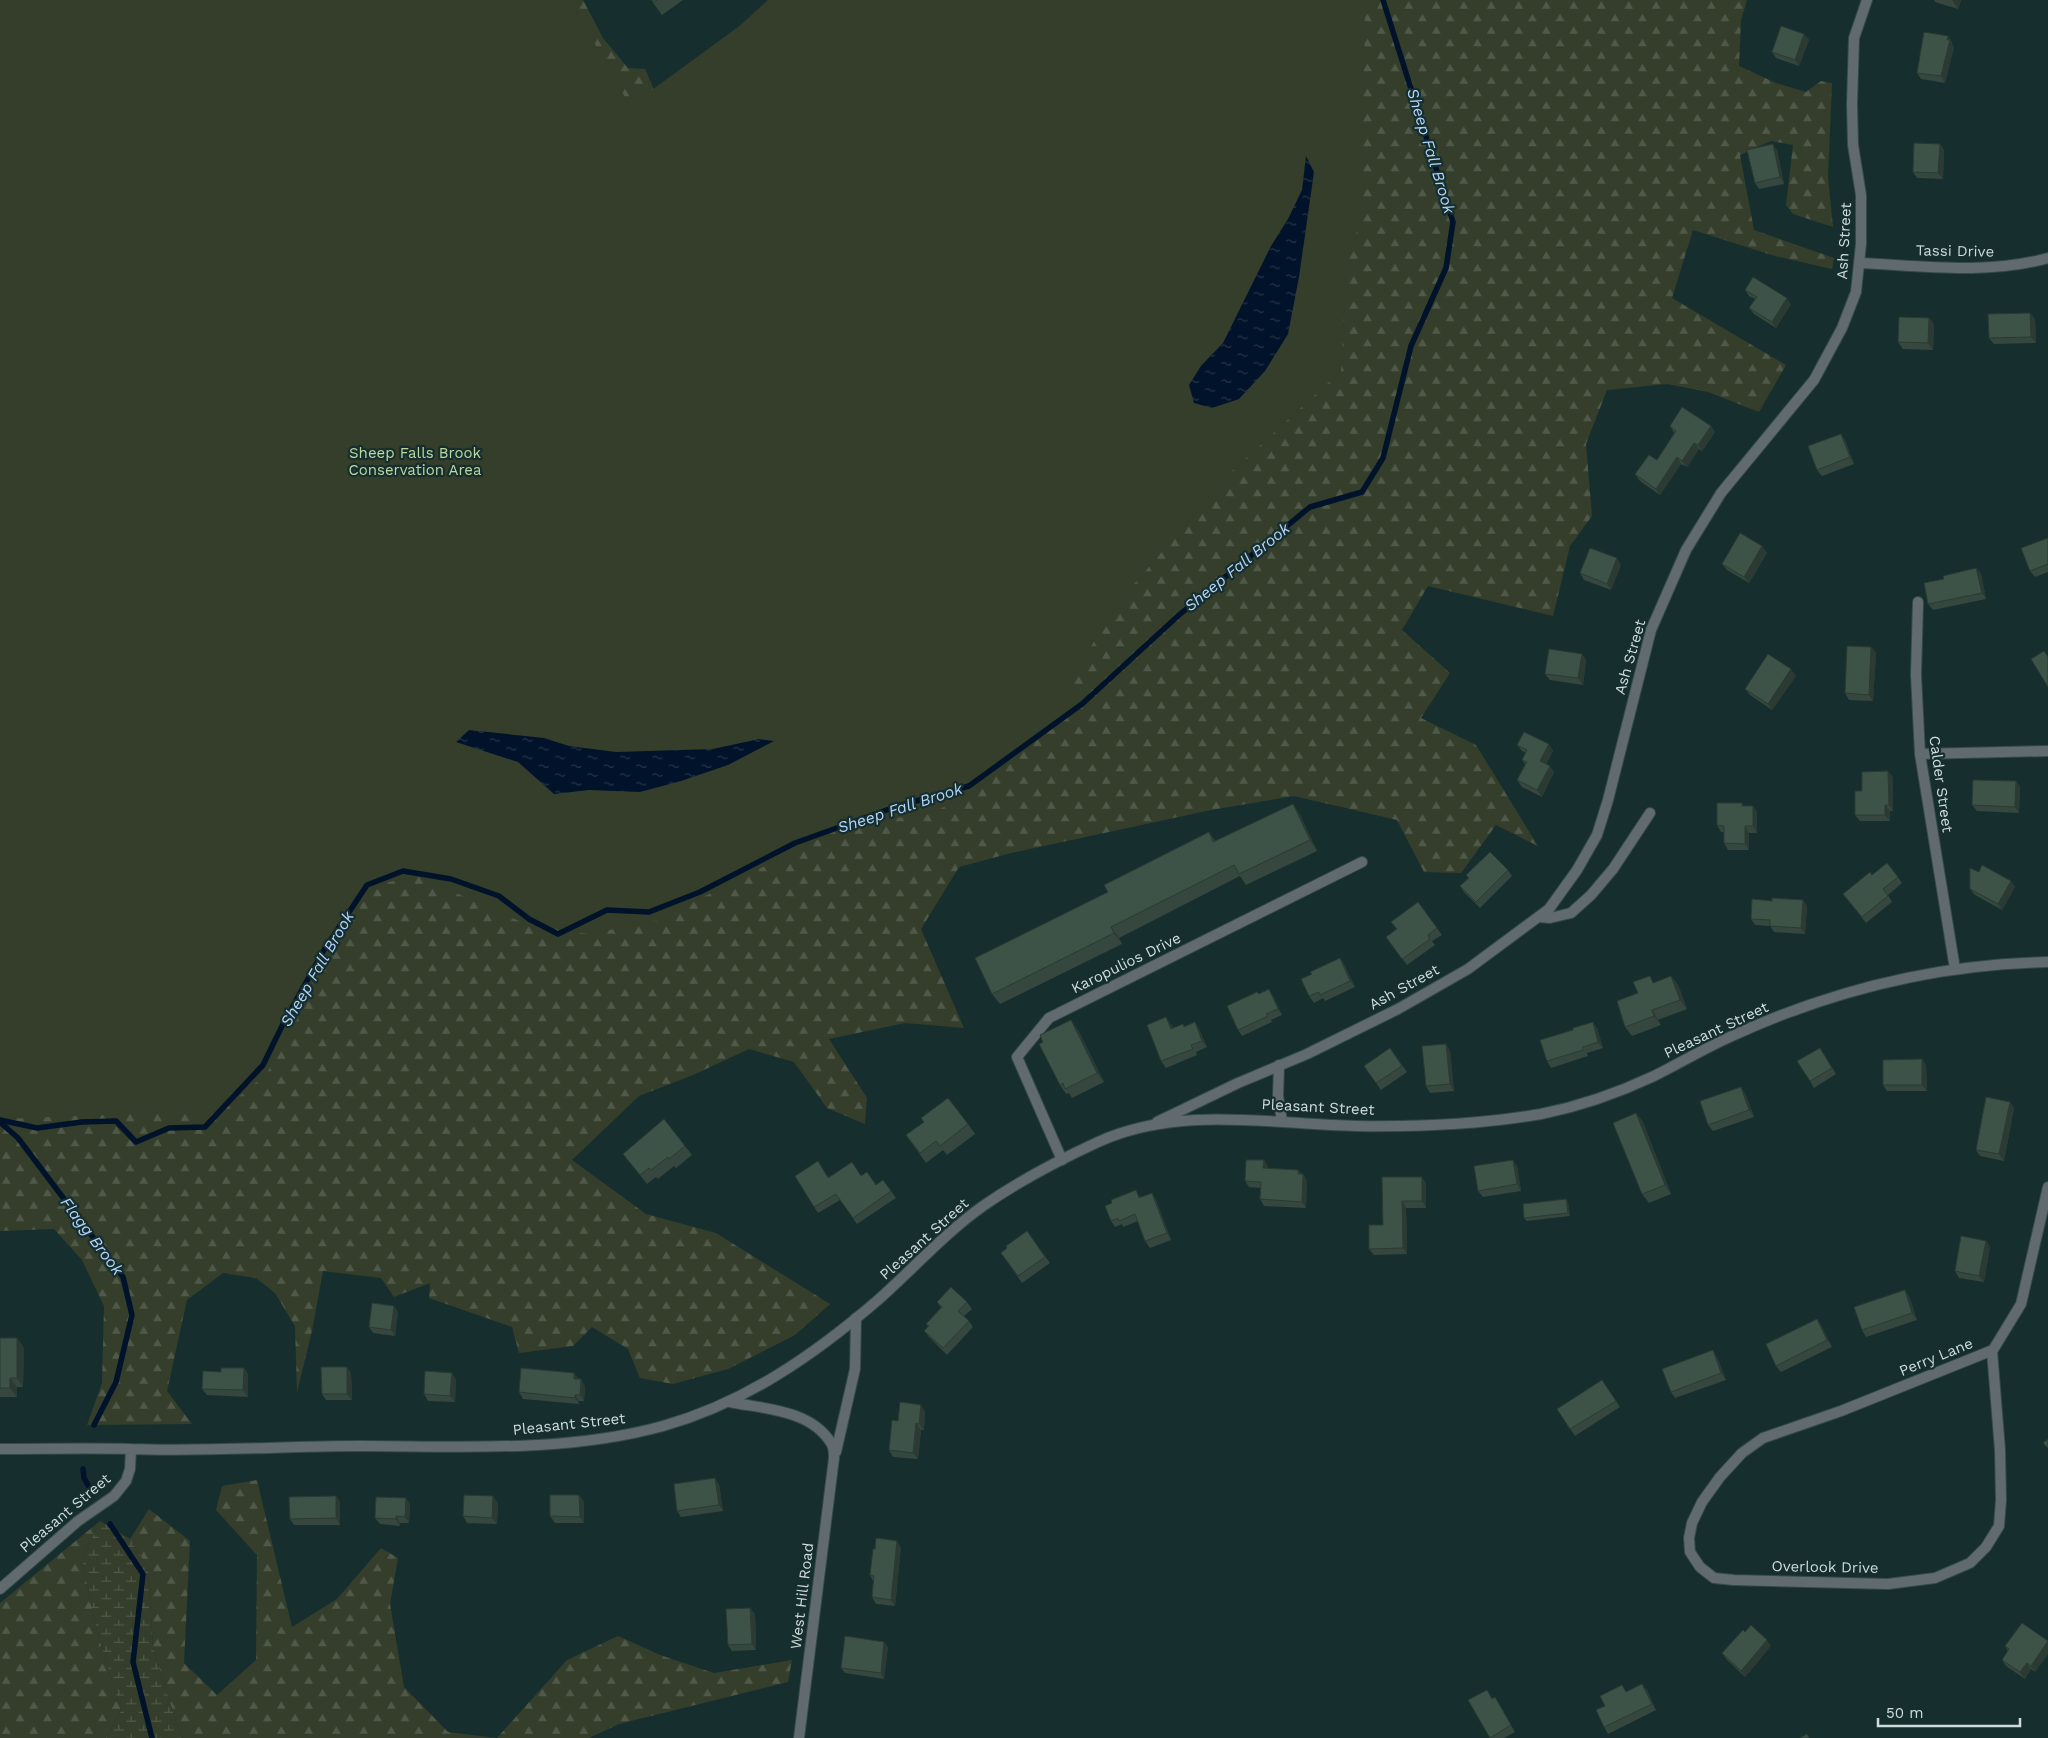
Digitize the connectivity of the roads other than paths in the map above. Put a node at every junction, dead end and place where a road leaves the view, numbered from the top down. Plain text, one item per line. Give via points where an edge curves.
1 (1868, 0) edge
2 (2048, 258) edge
3 (1860, 263) junction
4 (1918, 602) dead end
5 (2048, 751) edge
6 (1920, 754) junction
7 (1650, 813) dead end
8 (1362, 862) dead end
9 (1539, 917) junction
10 (2048, 962) edge
11 (1955, 969) junction
12 (1279, 1065) junction
13 (1282, 1120) junction
14 (1150, 1126) junction
15 (1062, 1160) junction
16 (2048, 1188) edge
17 (856, 1318) junction
18 (1992, 1351) junction
19 (730, 1402) junction
20 (1841, 1411) joint
21 (0, 1449) edge
22 (131, 1449) junction
23 (834, 1458) junction
24 (0, 1589) edge
25 (799, 1738) edge

1 - 3 street, Ash Street via 1854,38 1853,145 1861,195
2 - 3 street, Tassi Drive via 2028,264 1987,268
3 - 9 street, Ash Street via 1856,292 1842,328 1814,380 1721,493 1686,550 1651,630 1597,835 1577,870 1549,909
4 - 6 street, Calder Street via 1916,675
5 - 6 street
6 - 11 street, Calder Street
7 - 9 street via 1591,895 1570,913
8 - 15 street, Karopulios Drive via 1049,1018 1017,1057
9 - 12 street, Ash Street via 1468,969 1307,1054
10 - 11 street, Pleasant Street
11 - 13 street, Pleasant Street via 1866,986 1799,1008 1730,1036 1619,1092 1585,1104 1540,1114 1450,1123 1356,1126
12 - 13 street via 1278,1096
12 - 14 street, Ash Street
13 - 14 street, Pleasant Street via 1194,1120
14 - 15 street, Pleasant Street via 1103,1139
15 - 17 street, Pleasant Street via 981,1207
16 - 18 street, Perry Lane via 2021,1304
17 - 19 street, Pleasant Street via 789,1369
17 - 23 street, West Hill Road via 855,1369
18 - 20 street, Perry Lane
18 - 20 street, Overlook Drive via 2002,1500 1999,1526 1986,1547 1970,1563 1935,1578 1888,1584 1734,1580 1714,1578 1700,1567 1690,1552 1692,1523 1720,1477 1742,1453 1763,1438
19 - 22 street, Pleasant Street via 673,1423 615,1438 559,1443 478,1447
19 - 23 street via 810,1421 832,1444
21 - 22 street
22 - 24 street, Pleasant Street via 126,1481 114,1496 78,1521
23 - 25 street, West Hill Road

